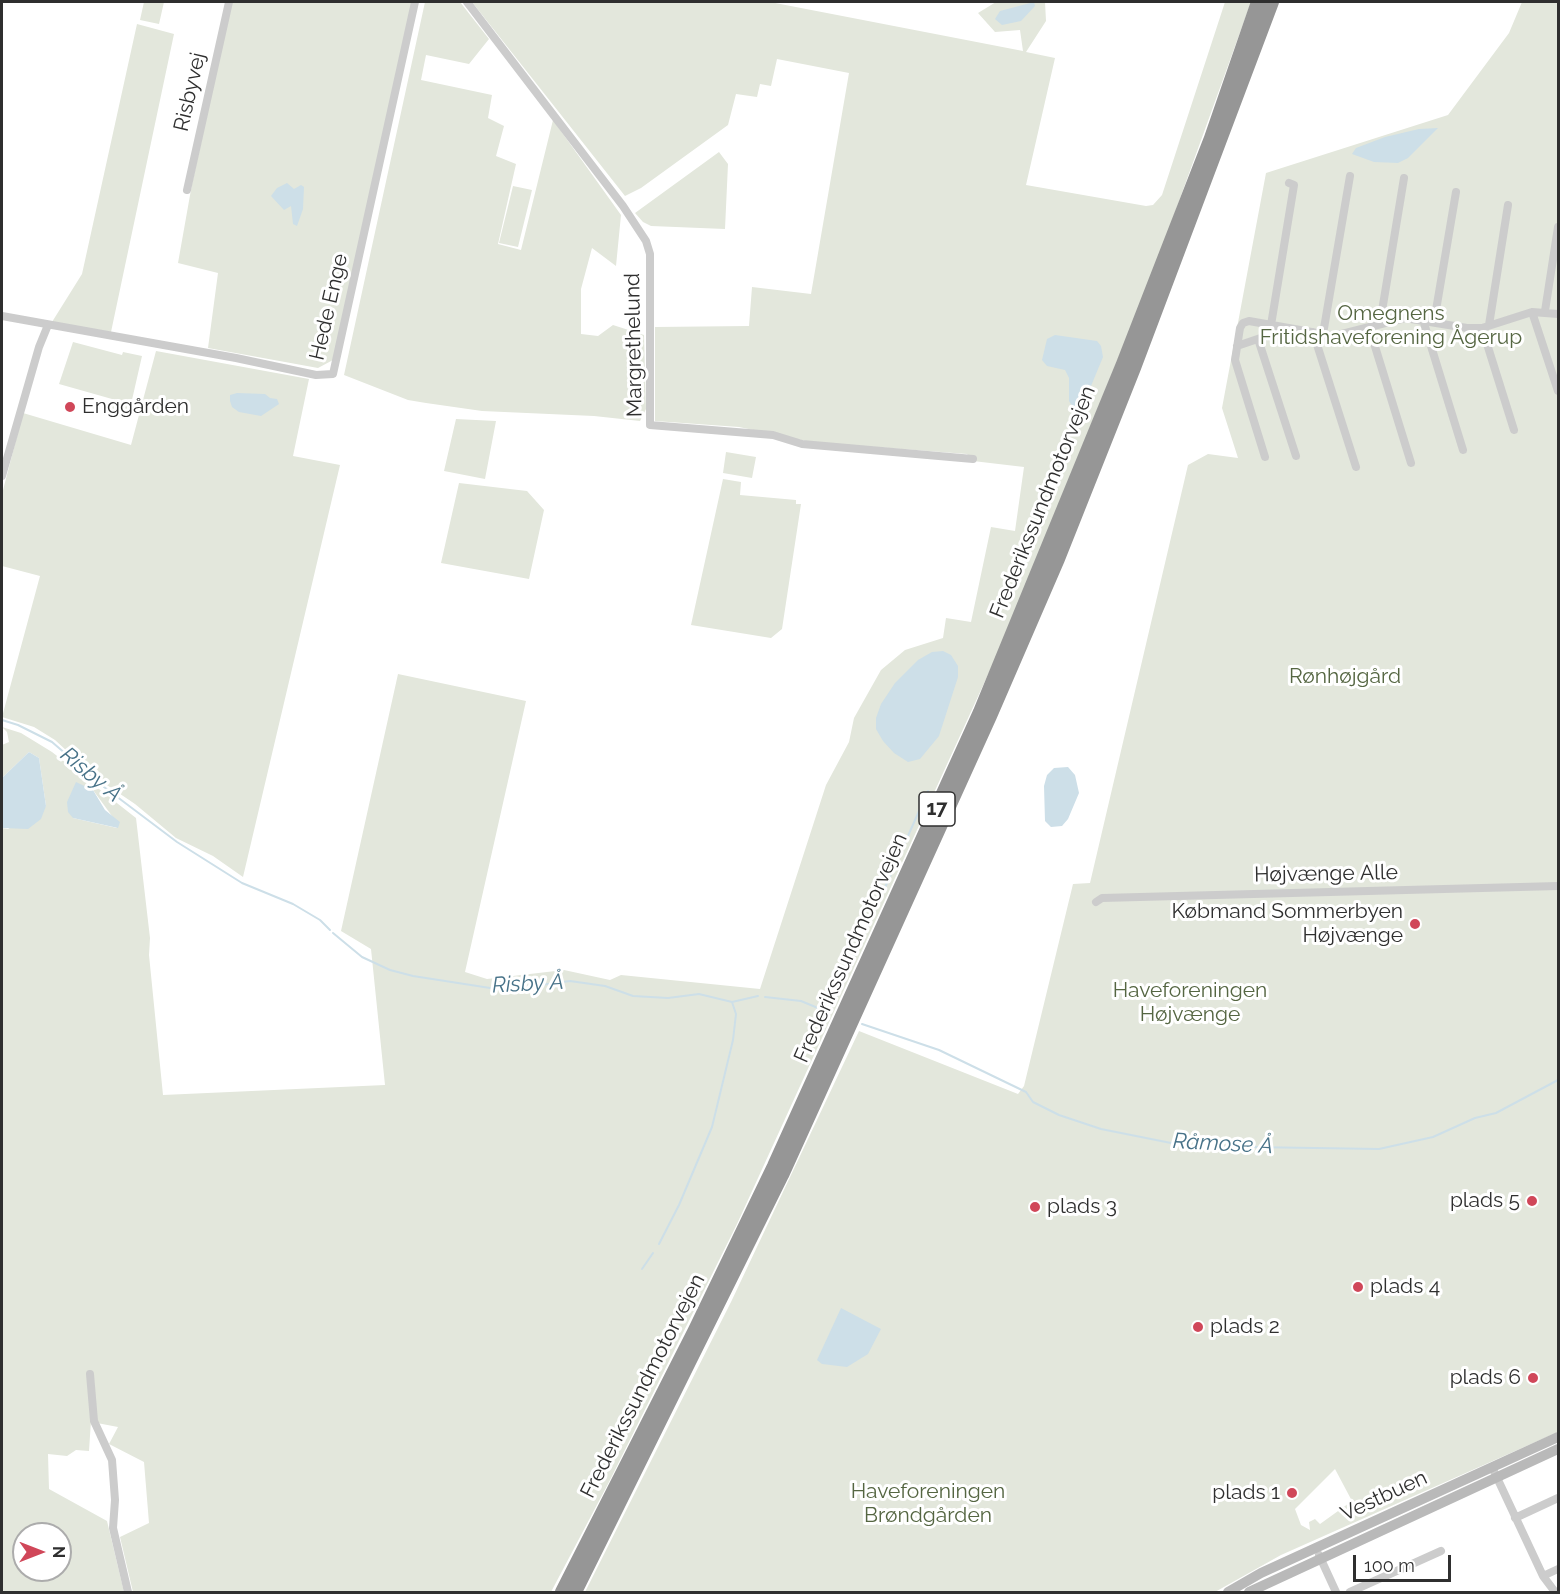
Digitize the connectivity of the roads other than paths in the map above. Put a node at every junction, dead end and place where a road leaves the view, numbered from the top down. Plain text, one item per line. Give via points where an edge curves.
1 (229, 2) edge
2 (416, 2) edge
3 (468, 2) edge
4 (1258, 2) edge
5 (1272, 2) edge
6 (1350, 176) dead end
7 (1404, 178) dead end
8 (1289, 183) dead end
9 (187, 190) dead end
10 (1456, 192) dead end
11 (1508, 206) dead end
12 (1558, 227) edge
13 (1545, 311) junction
14 (1532, 312) junction
15 (1558, 314) edge
16 (2, 316) edge
17 (1423, 320) junction
18 (1434, 322) junction
19 (1380, 323) junction
20 (48, 325) junction
21 (1270, 325) junction
22 (1369, 327) junction
23 (1485, 327) junction
24 (1289, 328) junction
25 (1313, 332) junction
26 (1323, 334) junction
27 (1258, 339) junction
28 (1237, 346) junction
29 (1558, 391) edge
30 (1514, 430) dead end
31 (1463, 450) dead end
32 (1265, 456) dead end
33 (1296, 456) dead end
34 (973, 459) dead end
35 (1411, 463) dead end
36 (1356, 467) dead end
37 (2, 476) edge
38 (1558, 886) edge
39 (1096, 902) dead end
40 (90, 1374) dead end
41 (1558, 1437) edge
42 (1558, 1449) edge
43 (1495, 1472) junction
44 (1558, 1498) edge
45 (1515, 1518) junction
46 (1441, 1551) dead end
47 (1318, 1553) junction
48 (1558, 1569) edge
49 (1544, 1576) junction
50 (128, 1593) edge
51 (562, 1593) edge
52 (575, 1593) edge
53 (1227, 1593) edge
54 (1249, 1593) edge
55 (1336, 1593) edge
56 (1350, 1593) edge
57 (1555, 1593) edge

1 - 9 street, Risbyvej
2 - 20 street, Hede Enge via 333,374 316,375
3 - 34 street, Margrethelund via 646,241 650,254 650,425
4 - 51 highway, Frederikssundmotorvejen / 17 via 1123,364 975,722 787,1139
5 - 52 highway, Frederikssundmotorvejen / 17 via 1134,368 1003,687 787,1165
6 - 26 street
7 - 19 street
8 - 21 street via 1294,185
10 - 18 street
11 - 23 street
12 - 13 street
13 - 14 street
13 - 15 street
14 - 23 street
14 - 29 street
16 - 20 street, Hede Enge
17 - 18 street
17 - 19 street via 1406,318
17 - 31 street
18 - 23 street
19 - 22 street
20 - 37 street
21 - 24 street
21 - 28 street via 1244,322
22 - 26 street via 1345,335
22 - 35 street
23 - 30 street
24 - 25 street
24 - 27 street
25 - 26 street
25 - 36 street
27 - 28 street
27 - 33 street
28 - 32 street via 1235,360
38 - 39 street, Højvænge Alle via 1102,898
40 - 50 street via 94,1421 112,1460 116,1500 112,1528
41 - 43 street, Vestbuen
42 - 43 street, Vestbuen
43 - 45 street
43 - 47 street, Vestbuen
44 - 45 street
45 - 49 street
46 - 56 street
47 - 53 street, Vestbuen via 1261,1573
47 - 54 street, Vestbuen
47 - 55 street
48 - 49 street
49 - 57 street

